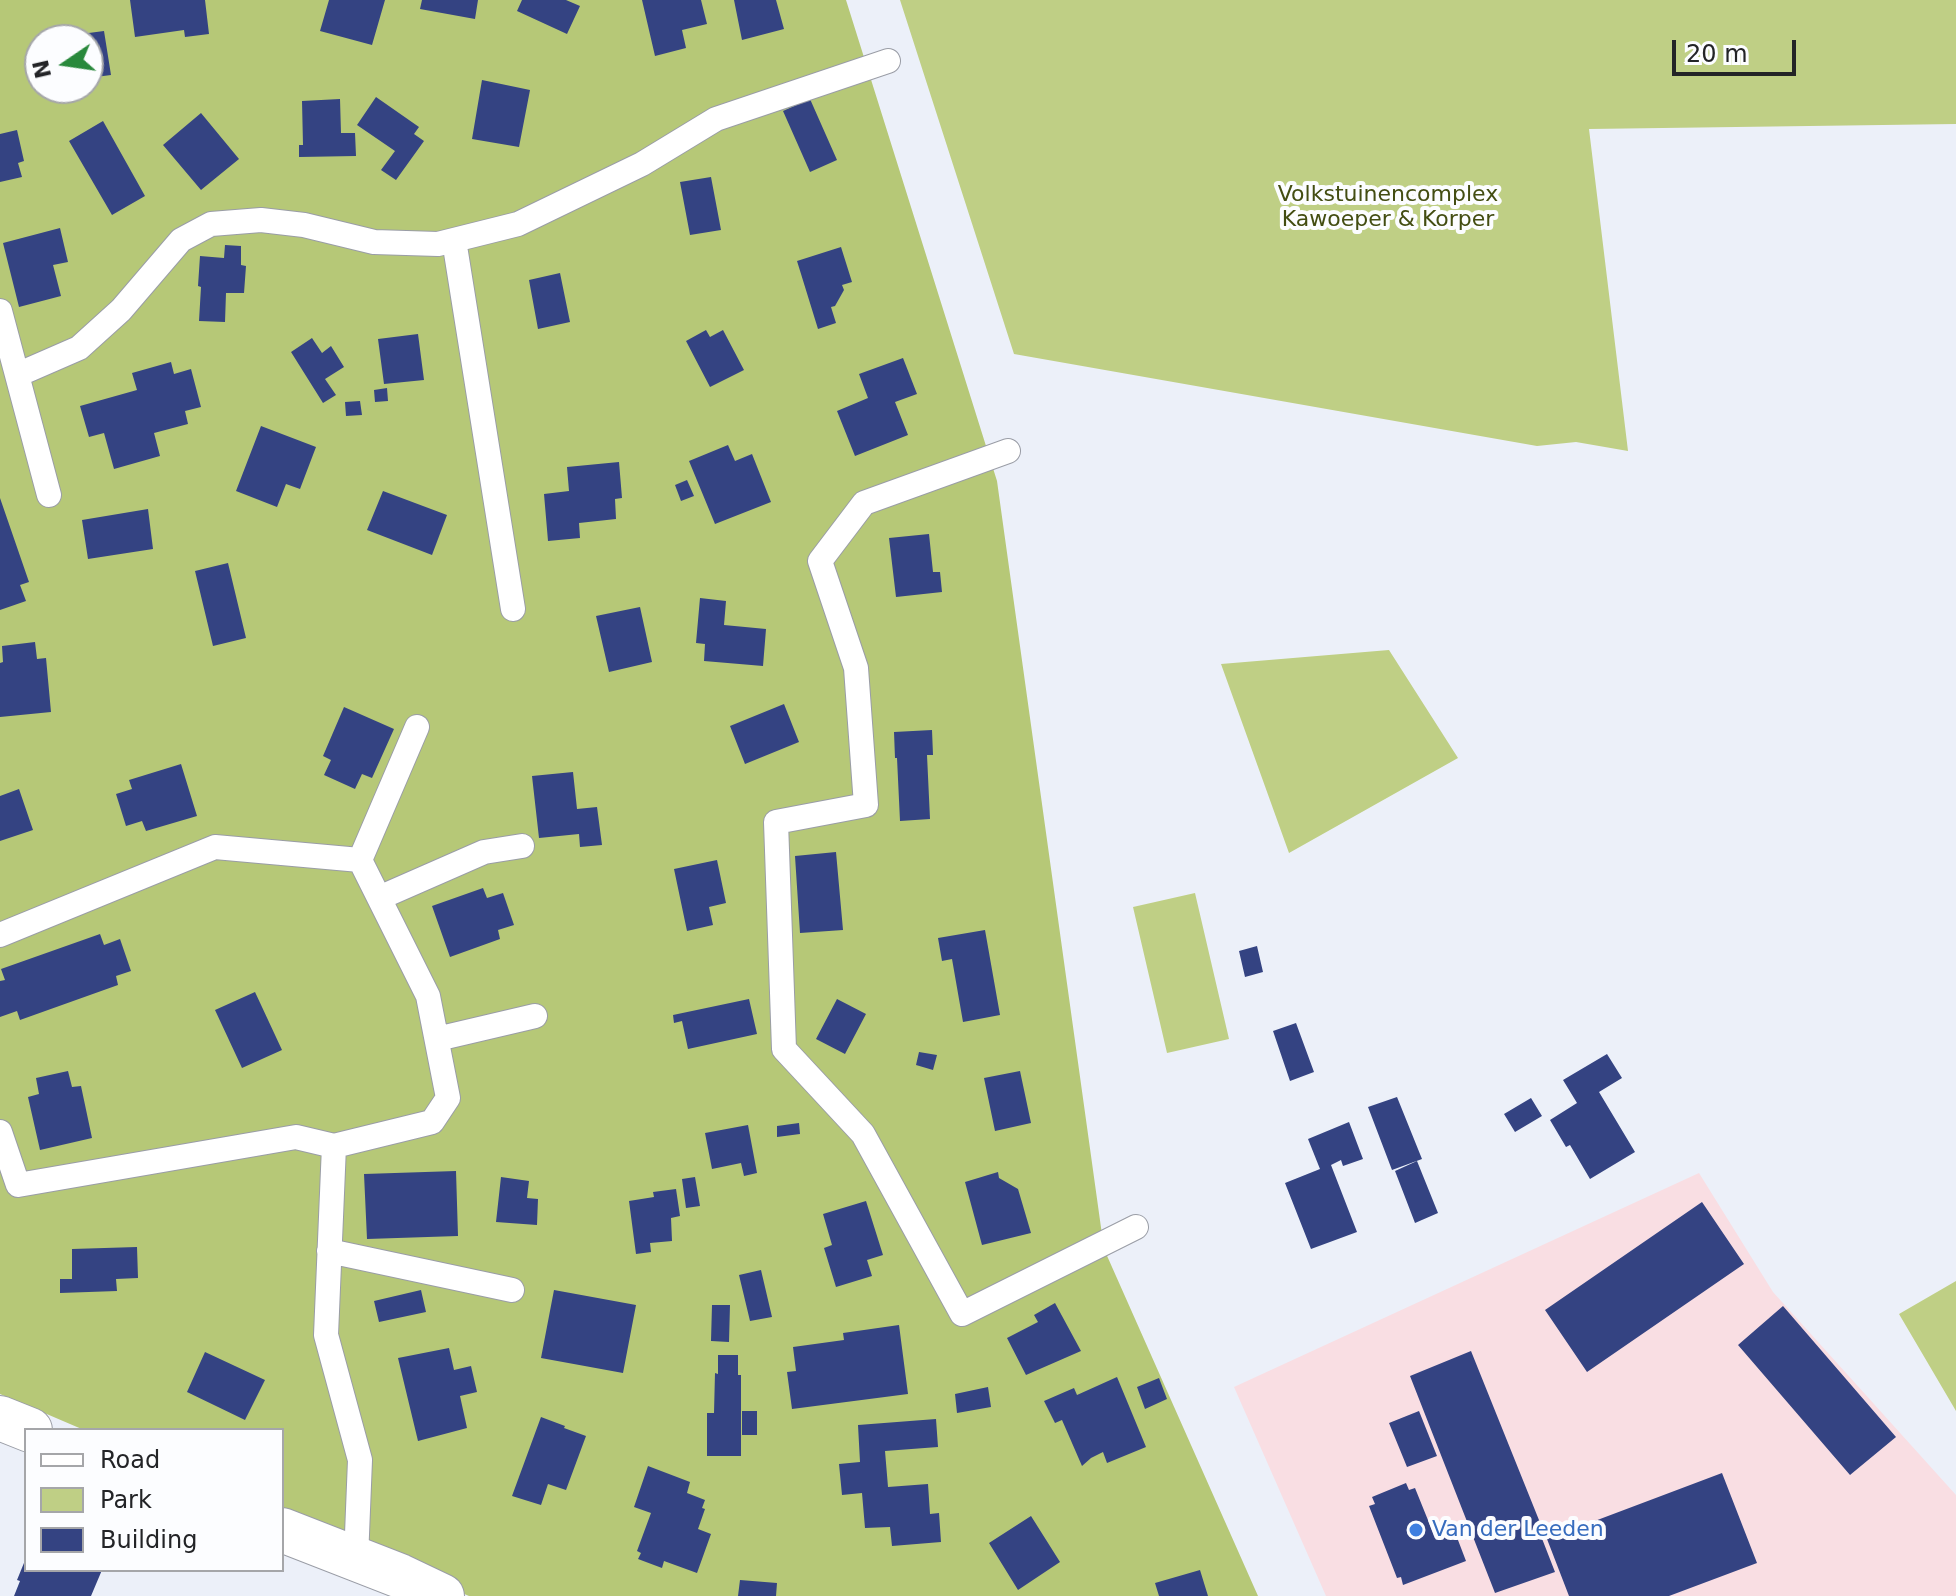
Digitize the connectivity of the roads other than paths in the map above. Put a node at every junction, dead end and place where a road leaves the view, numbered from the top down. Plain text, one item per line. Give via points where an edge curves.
1 (888, 61) dead end
2 (454, 240) junction
3 (0, 311) edge
4 (17, 375) junction
5 (1008, 451) dead end
6 (49, 495) dead end
7 (513, 609) dead end
8 (417, 727) dead end
9 (522, 846) dead end
10 (360, 860) junction
11 (379, 898) junction
12 (0, 935) edge
13 (535, 1016) dead end
14 (437, 1039) junction
15 (0, 1132) edge
16 (334, 1146) junction
17 (1136, 1227) dead end
18 (329, 1251) junction
19 (512, 1290) dead end
20 (0, 1418) edge
21 (25, 1428) edge
22 (284, 1531) edge
23 (356, 1559) junction
24 (442, 1596) edge

1 - 2 lane via 716,119 642,164 518,224
2 - 4 lane via 374,242 261,220 211,224 181,240 121,310 79,348
2 - 7 lane
3 - 4 lane
4 - 6 lane
5 - 17 lane via 864,503 820,561 856,668 866,805 776,822 784,1049 863,1134 962,1314
8 - 10 lane
9 - 11 lane via 484,852
10 - 11 lane
10 - 12 lane via 215,847
11 - 14 lane via 428,996
13 - 14 lane
14 - 16 lane via 448,1098 432,1122
15 - 16 lane via 18,1185 296,1137
16 - 18 lane
18 - 19 lane
18 - 23 lane via 326,1335 360,1460
20 - 21 street
22 - 23 street
23 - 24 street

